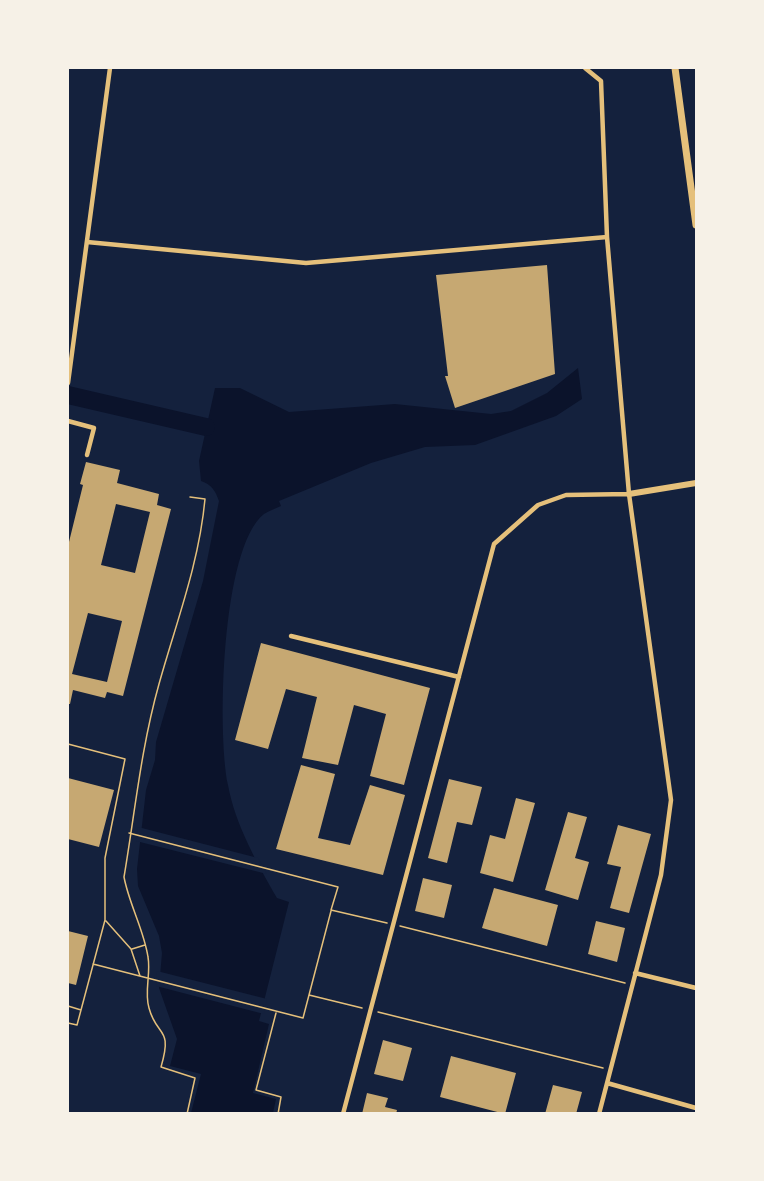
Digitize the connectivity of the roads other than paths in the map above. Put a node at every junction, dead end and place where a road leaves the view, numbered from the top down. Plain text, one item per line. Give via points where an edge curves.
1 (110, 68) edge
2 (585, 68) edge
3 (675, 68) edge
4 (696, 225) edge
5 (607, 237) junction
6 (87, 242) junction
7 (68, 373) edge
8 (68, 383) edge
9 (68, 421) edge
10 (87, 455) dead end
11 (696, 483) edge
12 (629, 494) junction
13 (291, 636) dead end
14 (459, 677) junction
15 (635, 973) junction
16 (696, 988) edge
17 (607, 1083) junction
18 (696, 1108) edge
19 (344, 1113) edge
20 (599, 1113) edge

1 - 6 street
2 - 5 street via 601,81
3 - 4 main road
5 - 6 street via 306,263
5 - 12 street
6 - 7 street
7 - 8 street
9 - 10 street via 94,428
11 - 12 street
12 - 14 street via 566,495 538,505 494,544
12 - 15 street via 671,800 660,875
13 - 14 street
14 - 19 street
15 - 16 street
15 - 17 street
17 - 18 street
17 - 20 street

